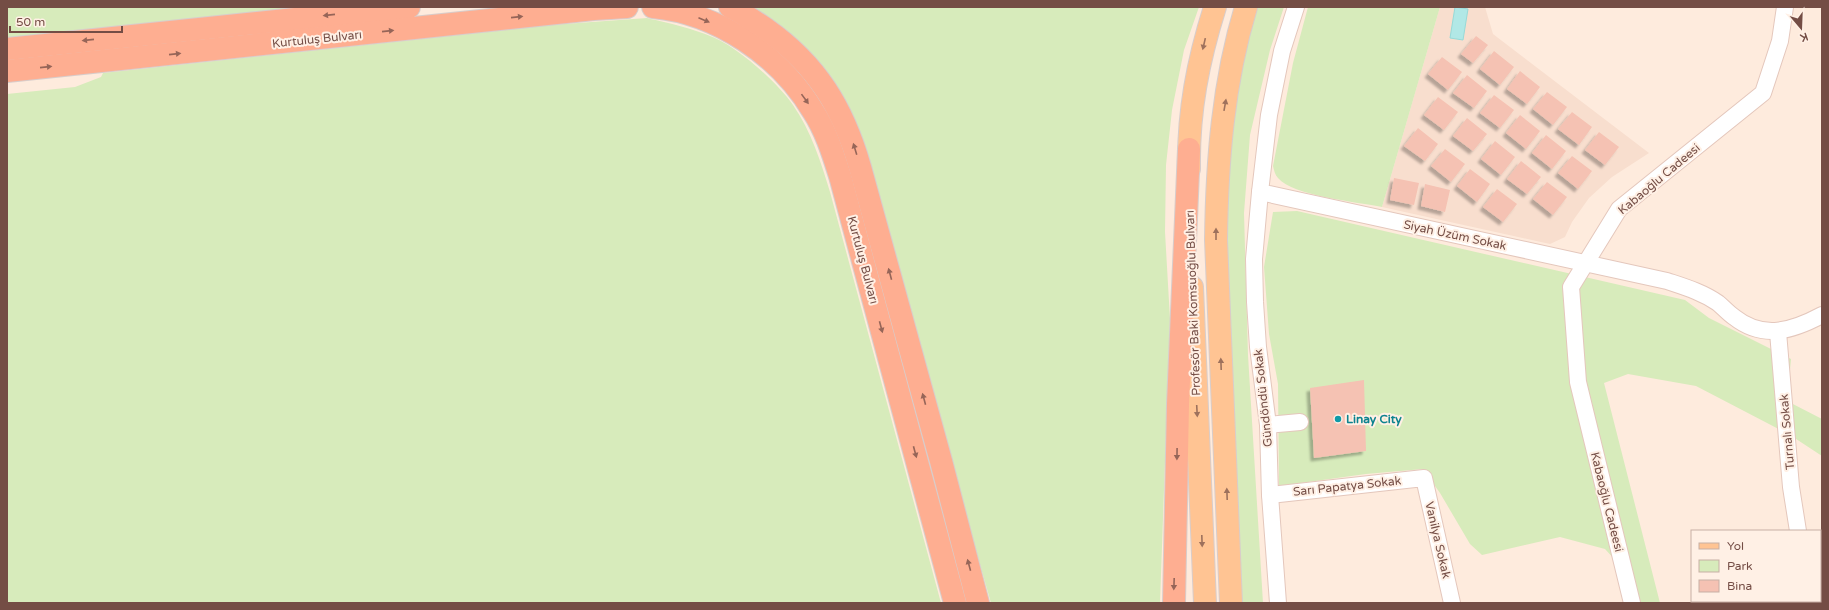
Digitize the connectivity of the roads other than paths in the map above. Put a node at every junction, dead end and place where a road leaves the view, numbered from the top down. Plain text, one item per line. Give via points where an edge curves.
1 (409, 7) edge
2 (627, 7) edge
3 (653, 7) edge
4 (730, 7) edge
5 (1216, 7) edge
6 (1246, 7) edge
7 (1296, 7) edge
8 (1785, 7) edge
9 (7, 49) edge
10 (7, 72) edge
11 (1189, 149) junction
12 (1260, 192) junction
13 (1586, 264) junction
14 (1822, 315) edge
15 (1778, 332) junction
16 (1300, 422) dead end
17 (1268, 424) junction
18 (1424, 478) joint
19 (1270, 495) junction
20 (1798, 530) edge
21 (955, 603) edge
22 (978, 603) edge
23 (1174, 603) edge
24 (1204, 603) edge
25 (1231, 603) edge
26 (1278, 603) edge
27 (1452, 603) edge
28 (1632, 603) edge

1 -> 9 highway, Kurtuluş Bulvarı
10 -> 2 highway, Kurtuluş Bulvarı
3 -> 21 highway, Kurtuluş Bulvarı via 701,18 748,42 793,83 825,134 840,176
22 -> 4 highway, Kurtuluş Bulvarı via 942,461 846,125 837,106 808,66 786,44
5 -> 11 main road, Profesör Baki Komsuoğlu Bulvarı via 1197,74 1190,119
25 -> 6 main road via 1216,198 1222,118 1236,43
7 - 12 street via 1282,51 1269,115
8 - 13 street, Kabaoğlu Cadeesi via 1780,41 1763,93 1619,209
11 -> 23 highway via 1178,404
11 -> 24 main road, Profesör Baki Komsuoğlu Bulvarı
12 - 13 street, Siyah Üzüm Sokak
12 - 17 street, Gündöndü Sokak via 1254,259 1255,302
13 - 15 street, Siyah Üzüm Sokak via 1667,281 1698,292 1718,303 1734,318 1756,330
13 - 28 street, Kabaoğlu Cadeesi via 1571,287 1578,382
14 - 15 street, Siyah Üzüm Sokak via 1802,326
15 - 20 street, Turnalı Sokak via 1791,487
16 - 17 street
17 - 19 street, Gündöndü Sokak
18 - 19 street, Sarı Papatya Sokak
18 - 27 street, Vanilya Sokak
19 - 26 street, Gündöndü Sokak

